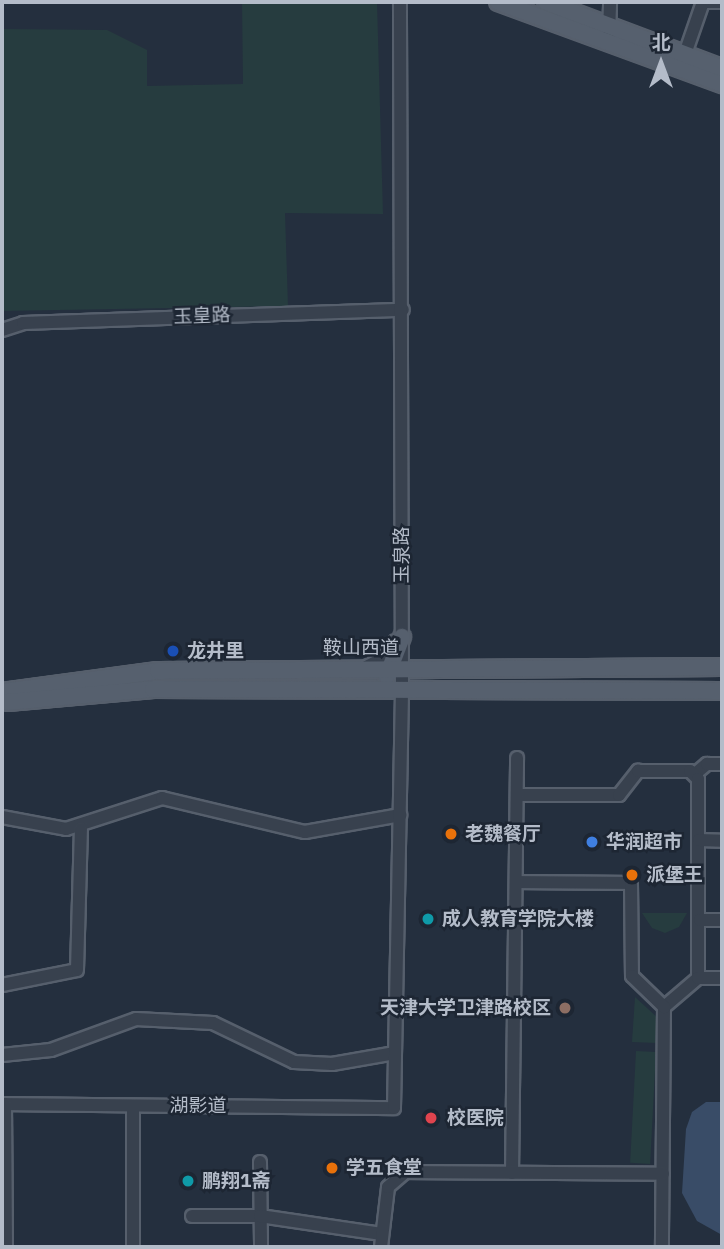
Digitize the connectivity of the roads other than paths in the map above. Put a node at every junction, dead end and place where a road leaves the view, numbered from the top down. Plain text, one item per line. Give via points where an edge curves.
1 (394, 2) edge
2 (400, 2) edge
3 (498, 2) edge
4 (546, 2) edge
5 (610, 2) edge
6 (703, 2) edge
7 (722, 2) edge
8 (609, 34) junction
9 (685, 54) junction
10 (722, 68) edge
11 (722, 84) edge
12 (400, 310) junction
13 (2, 330) edge
14 (399, 637) junction
15 (397, 667) junction
16 (722, 667) edge
17 (361, 669) junction
18 (360, 690) junction
19 (399, 690) junction
20 (722, 691) edge
21 (2, 692) edge
22 (2, 702) edge
23 (517, 758) dead end
24 (722, 764) edge
25 (695, 774) junction
26 (518, 795) junction
27 (396, 815) junction
28 (2, 817) edge
29 (81, 828) junction
30 (699, 841) junction
31 (722, 841) edge
32 (517, 882) junction
33 (700, 920) junction
34 (722, 920) edge
35 (698, 978) junction
36 (722, 978) edge
37 (2, 985) edge
38 (664, 1007) junction
39 (391, 1053) junction
40 (2, 1055) edge
41 (4, 1104) edge
42 (132, 1106) junction
43 (260, 1162) dead end
44 (512, 1173) junction
45 (663, 1174) junction
46 (192, 1216) dead end
47 (260, 1216) junction
48 (381, 1241) edge
49 (6, 1247) edge
50 (133, 1247) edge
51 (261, 1247) edge
52 (663, 1247) edge

1 - 12 street, 玉泉路
2 - 12 street, 玉泉路
3 - 8 main road
4 - 8 main road
5 - 8 street
6 - 7 street
6 - 9 street
8 - 9 main road
8 - 11 main road
9 - 10 main road
12 - 13 street, 玉皇路 via 23,323
12 - 14 street, 玉泉路
14 - 15 main road
14 - 17 street via 382,659
15 - 16 main road, 鞍山西道
15 - 17 main road, 鞍山西道
15 - 18 main road
15 - 19 street
17 - 21 main road, 鞍山西道 via 158,671
18 - 19 main road
18 - 22 main road via 153,689
19 - 20 main road
19 - 27 street
23 - 26 street
24 - 25 street via 707,764
25 - 26 street via 638,771 619,795
25 - 30 street
26 - 32 street
27 - 29 street via 305,832 162,798
27 - 39 street
28 - 29 street via 41,829
29 - 37 street via 77,970
30 - 31 street
30 - 33 street
32 - 38 street via 631,883 632,976
32 - 44 street
33 - 34 street
33 - 35 street
35 - 36 street
35 - 38 street
38 - 45 street
39 - 40 street via 294,1062 212,1023 136,1019 51,1051
39 - 42 street, 湖影道 via 390,1107
41 - 42 street, 湖影道
41 - 49 street
42 - 50 street
43 - 47 street
44 - 45 street
44 - 48 street via 394,1176
45 - 52 street
46 - 47 street
47 - 48 street
47 - 51 street

